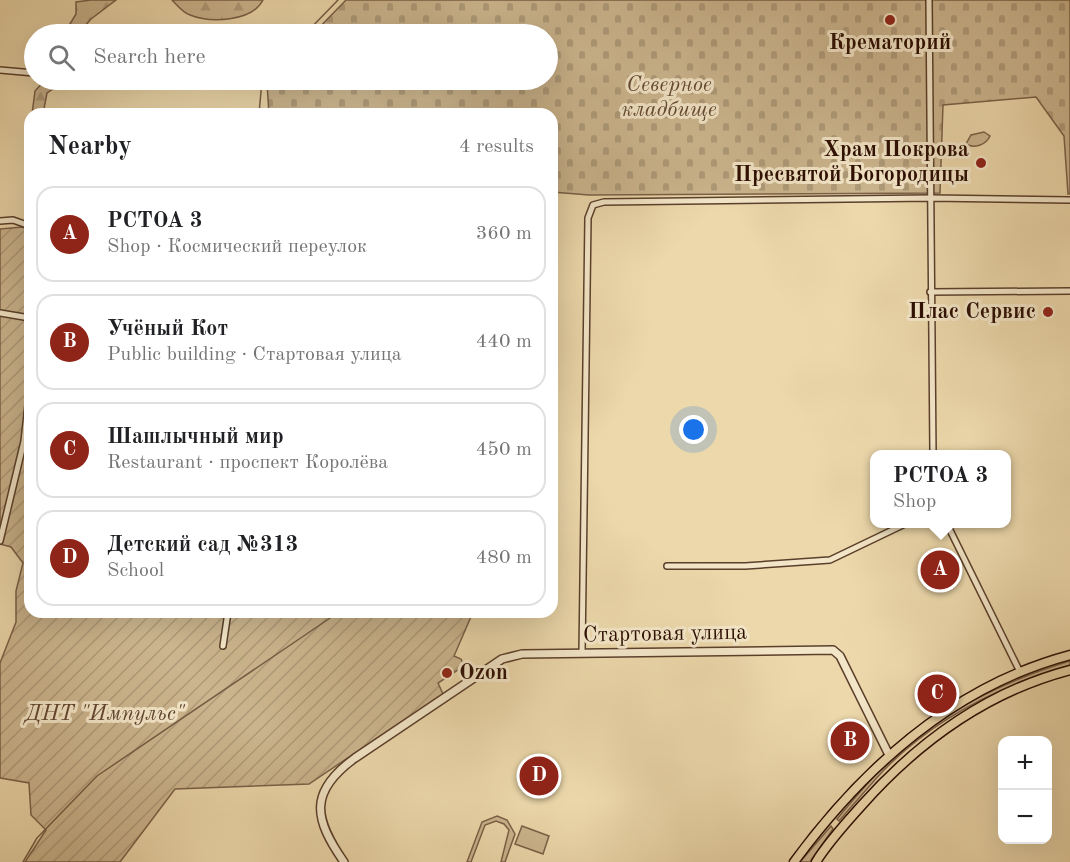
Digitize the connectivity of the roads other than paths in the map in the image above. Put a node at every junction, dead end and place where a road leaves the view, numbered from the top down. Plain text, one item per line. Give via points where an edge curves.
1 (928, 0) edge
2 (0, 70) edge
3 (24, 72) edge
4 (931, 198) junction
5 (1070, 200) edge
6 (0, 221) edge
7 (24, 224) edge
8 (1070, 291) edge
9 (930, 292) junction
10 (0, 313) edge
11 (24, 317) edge
12 (24, 441) edge
13 (933, 450) edge
14 (897, 528) edge
15 (949, 528) edge
16 (1, 541) edge
17 (667, 566) dead end
18 (227, 618) edge
19 (223, 646) dead end
20 (582, 653) junction
21 (1070, 655) edge
22 (1070, 670) edge
23 (1020, 672) junction
24 (889, 755) junction
25 (831, 817) junction
26 (842, 828) junction
27 (344, 862) edge
28 (794, 862) edge
29 (816, 862) edge

1 - 4 street
2 - 3 street
4 - 5 street
4 - 9 street
4 - 20 street via 593,205 588,218
6 - 7 street
8 - 9 street
9 - 13 street
10 - 11 street
12 - 16 street
14 - 17 street via 830,560
15 - 23 street
18 - 19 street
20 - 24 street, Стартовая улица via 833,650 840,656
20 - 27 street, Стартовая улица via 522,654 502,659 348,763 320,800 324,832
21 - 23 main road
22 - 26 main road via 1005,694 949,726 904,760
23 - 24 main road via 957,704
24 - 25 main road
25 - 26 main road via 834,826
25 - 28 main road
26 - 29 main road

